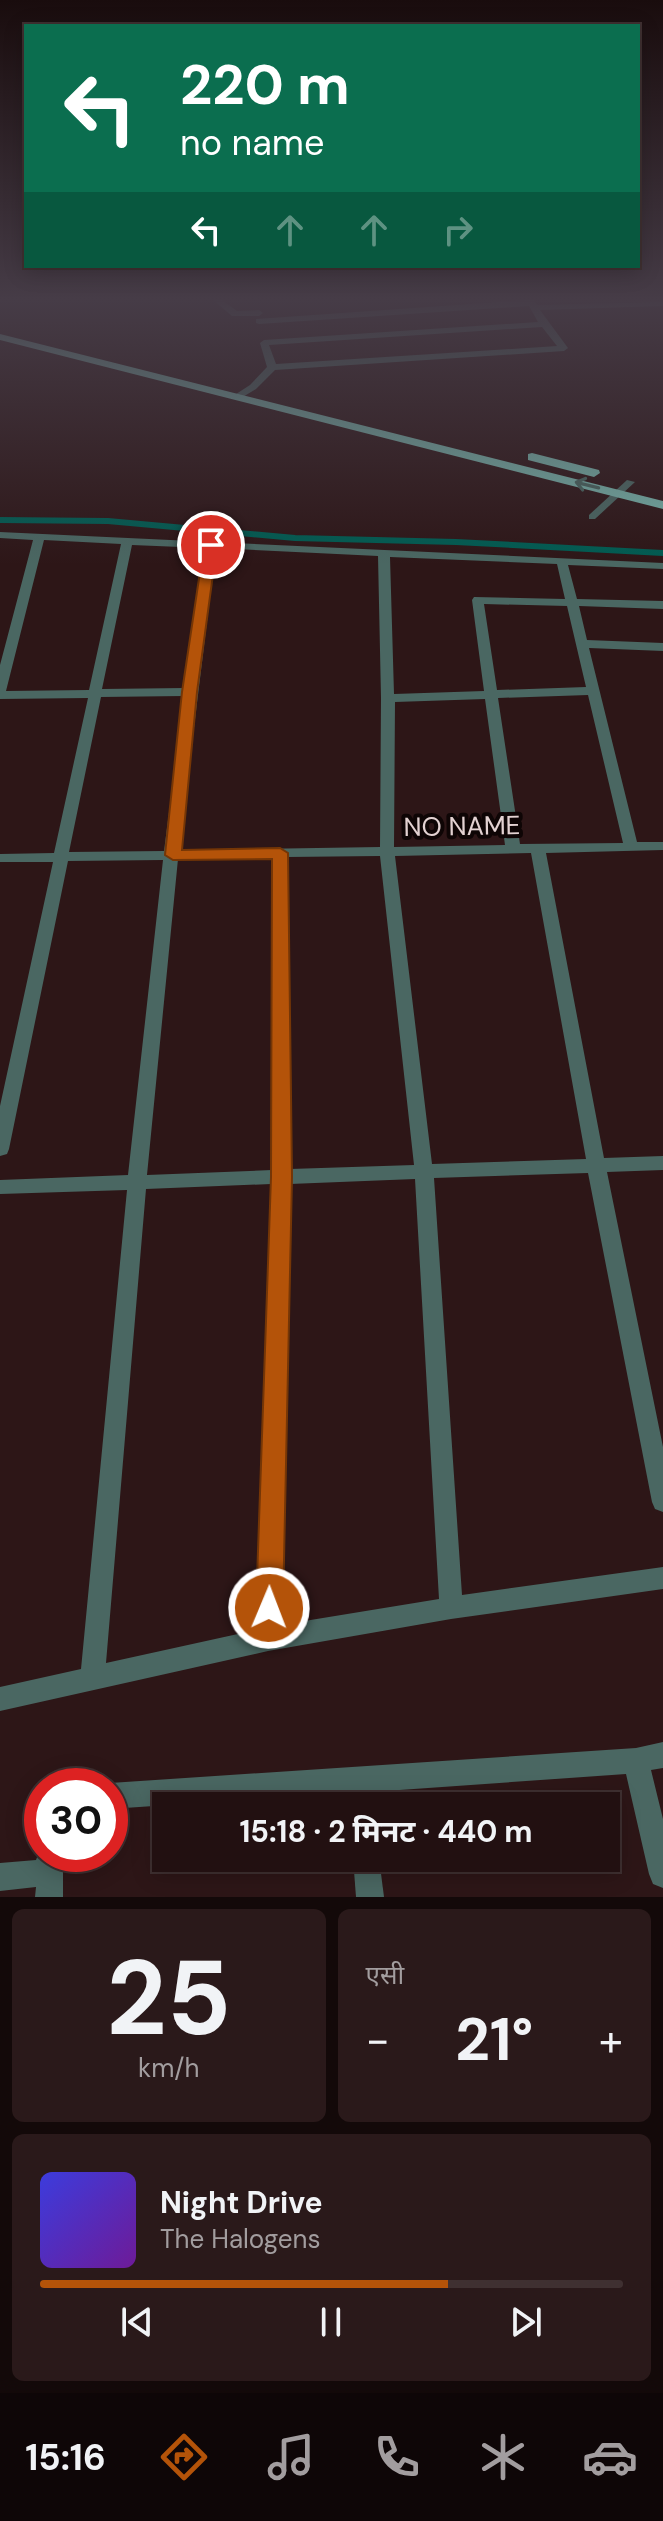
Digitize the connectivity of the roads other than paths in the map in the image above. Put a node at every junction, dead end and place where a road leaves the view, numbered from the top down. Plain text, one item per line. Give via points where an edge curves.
1 (208, 389) edge
2 (250, 389) edge
3 (259, 389) edge
4 (238, 396) junction
5 (373, 417) junction
6 (387, 421) dead end
7 (357, 426) junction
8 (519, 454) dead end
9 (603, 475) dead end
10 (616, 478) dead end
11 (635, 483) joint
12 (618, 493) junction
13 (663, 505) edge
14 (592, 517) dead end
15 (0, 535) edge
16 (39, 537) junction
17 (127, 541) junction
18 (211, 545) junction
19 (384, 553) junction
20 (562, 562) junction
21 (663, 566) edge
22 (571, 601) junction
23 (663, 605) edge
24 (582, 644) junction
25 (663, 647) edge
26 (593, 691) junction
27 (190, 692) junction
28 (0, 693) edge
29 (93, 694) junction
30 (494, 694) junction
31 (388, 698) junction
32 (663, 846) edge
33 (631, 847) junction
34 (513, 849) junction
35 (538, 849) junction
36 (387, 852) junction
37 (280, 853) junction
38 (173, 855) junction
39 (63, 857) junction
40 (0, 858) edge
41 (0, 1149) edge
42 (663, 1163) edge
43 (596, 1165) junction
44 (424, 1172) junction
45 (281, 1177) junction
46 (135, 1182) junction
47 (0, 1187) edge
48 (654, 1416) edge
49 (663, 1502) edge
50 (663, 1578) edge
51 (451, 1608) junction
52 (268, 1639) junction
53 (92, 1679) junction
54 (0, 1699) edge
55 (663, 1755) edge
56 (636, 1761) junction
57 (356, 1779) junction
58 (358, 1792) edge
59 (128, 1795) edge
60 (367, 1872) edge
61 (49, 1874) edge
62 (663, 1874) edge
63 (0, 1877) edge
64 (370, 1897) edge

1 - 4 main road
2 - 4 street
3 - 5 main road
4 - 7 main road
5 - 6 main road
5 - 7 main road
12 -> 7 main road
8 - 9 main road
10 - 11 main road
11 - 12 lane
12 - 13 main road
12 - 14 lane
15 - 16 street
16 - 17 street
16 - 28 street
17 - 18 street
17 - 29 street
18 - 19 street
18 - 27 street
19 - 20 street
19 - 31 street
20 - 21 street
20 - 22 street
22 - 23 street
22 - 24 street
22 - 30 street via 478,600
24 - 25 street
24 - 26 street
26 - 30 street
26 - 33 street
27 - 29 street
27 - 38 street
28 - 29 street
29 - 39 street
30 - 31 street
30 - 34 street
31 - 36 street
32 - 33 street, NO NAME
33 - 35 street, NO NAME
34 - 35 street, NO NAME
34 - 36 street, NO NAME
35 - 43 street
36 - 37 street, NO NAME
36 - 44 street
37 - 38 street, NO NAME
37 - 45 street
38 - 39 street, NO NAME
38 - 46 street
39 - 40 street, NO NAME
39 - 41 street
42 - 43 street
43 - 44 street
43 - 48 street
44 - 45 street
44 - 51 street
45 - 46 street
45 - 52 street
46 - 47 street
46 - 53 street
48 - 49 street
50 - 51 street
51 - 52 street
52 - 53 street
53 - 54 street
55 - 56 street
56 - 57 street
56 - 62 street
57 - 58 street
57 - 59 street
60 - 64 street
61 - 63 street

